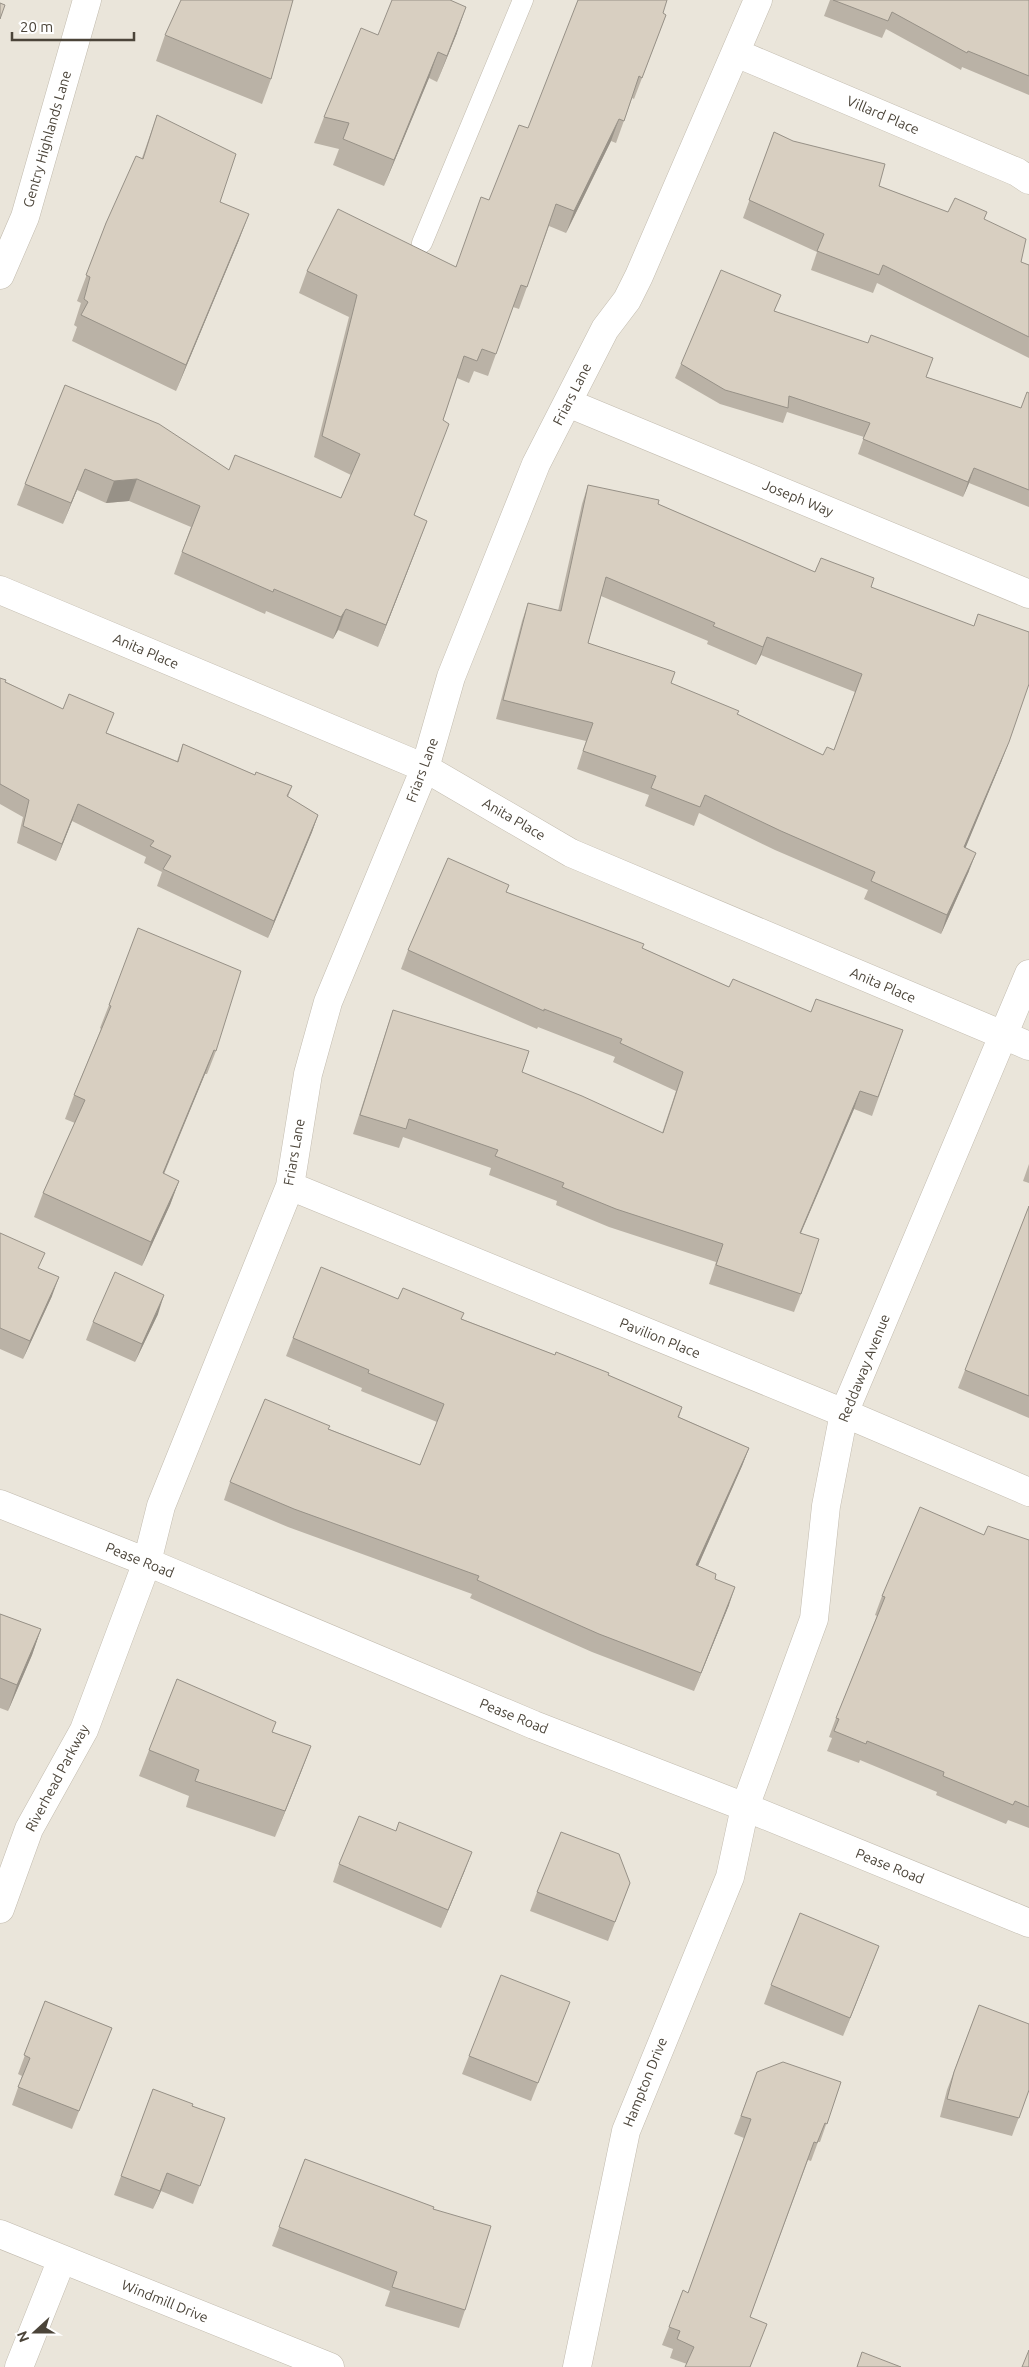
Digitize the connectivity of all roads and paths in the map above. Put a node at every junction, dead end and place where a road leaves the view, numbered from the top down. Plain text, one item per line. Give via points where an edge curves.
1 (88, 0) edge
2 (523, 0) edge
3 (758, 0) edge
4 (736, 53) junction
5 (1029, 180) edge
6 (422, 243) dead end
7 (0, 275) edge
8 (568, 403) junction
9 (0, 590) edge
10 (1029, 594) edge
11 (425, 768) junction
12 (1029, 974) edge
13 (1003, 1035) junction
14 (1029, 1046) edge
15 (290, 1186) junction
16 (844, 1413) junction
17 (1029, 1492) edge
18 (0, 1504) edge
19 (146, 1562) junction
20 (745, 1807) junction
21 (0, 1909) edge
22 (1029, 1923) edge
23 (0, 2234) edge
24 (62, 2259) junction
25 (19, 2367) edge
26 (330, 2367) edge
27 (577, 2367) edge

1 - 7 street, Gentry Highlands Lane via 25,217
2 - 6 lane
3 - 4 street, Friars Lane
4 - 5 street, Villard Place via 1017,172
4 - 8 street, Friars Lane via 639,276 627,300 605,329
8 - 10 street, Joseph Way
8 - 11 street, Friars Lane via 536,464 451,677
9 - 11 street, Anita Place
11 - 13 street, Anita Place via 571,853
11 - 15 street, Friars Lane via 328,1002 308,1074
12 - 13 street, Reddaway Avenue
13 - 14 street, Anita Place
13 - 16 street, Reddaway Avenue
15 - 16 street, Pavilion Place
15 - 19 street, Friars Lane via 161,1506
16 - 17 street, Pavilion Place
16 - 20 street, Reddaway Avenue via 826,1506 814,1619
18 - 19 street, Pease Road
19 - 20 street, Pease Road via 534,1725
19 - 21 street, Riverhead Parkway via 84,1730 29,1829
20 - 22 street, Pease Road
20 - 27 street, Hampton Drive via 730,1877 626,2131
23 - 24 street, Windmill Drive
24 - 25 street
24 - 26 street, Windmill Drive

